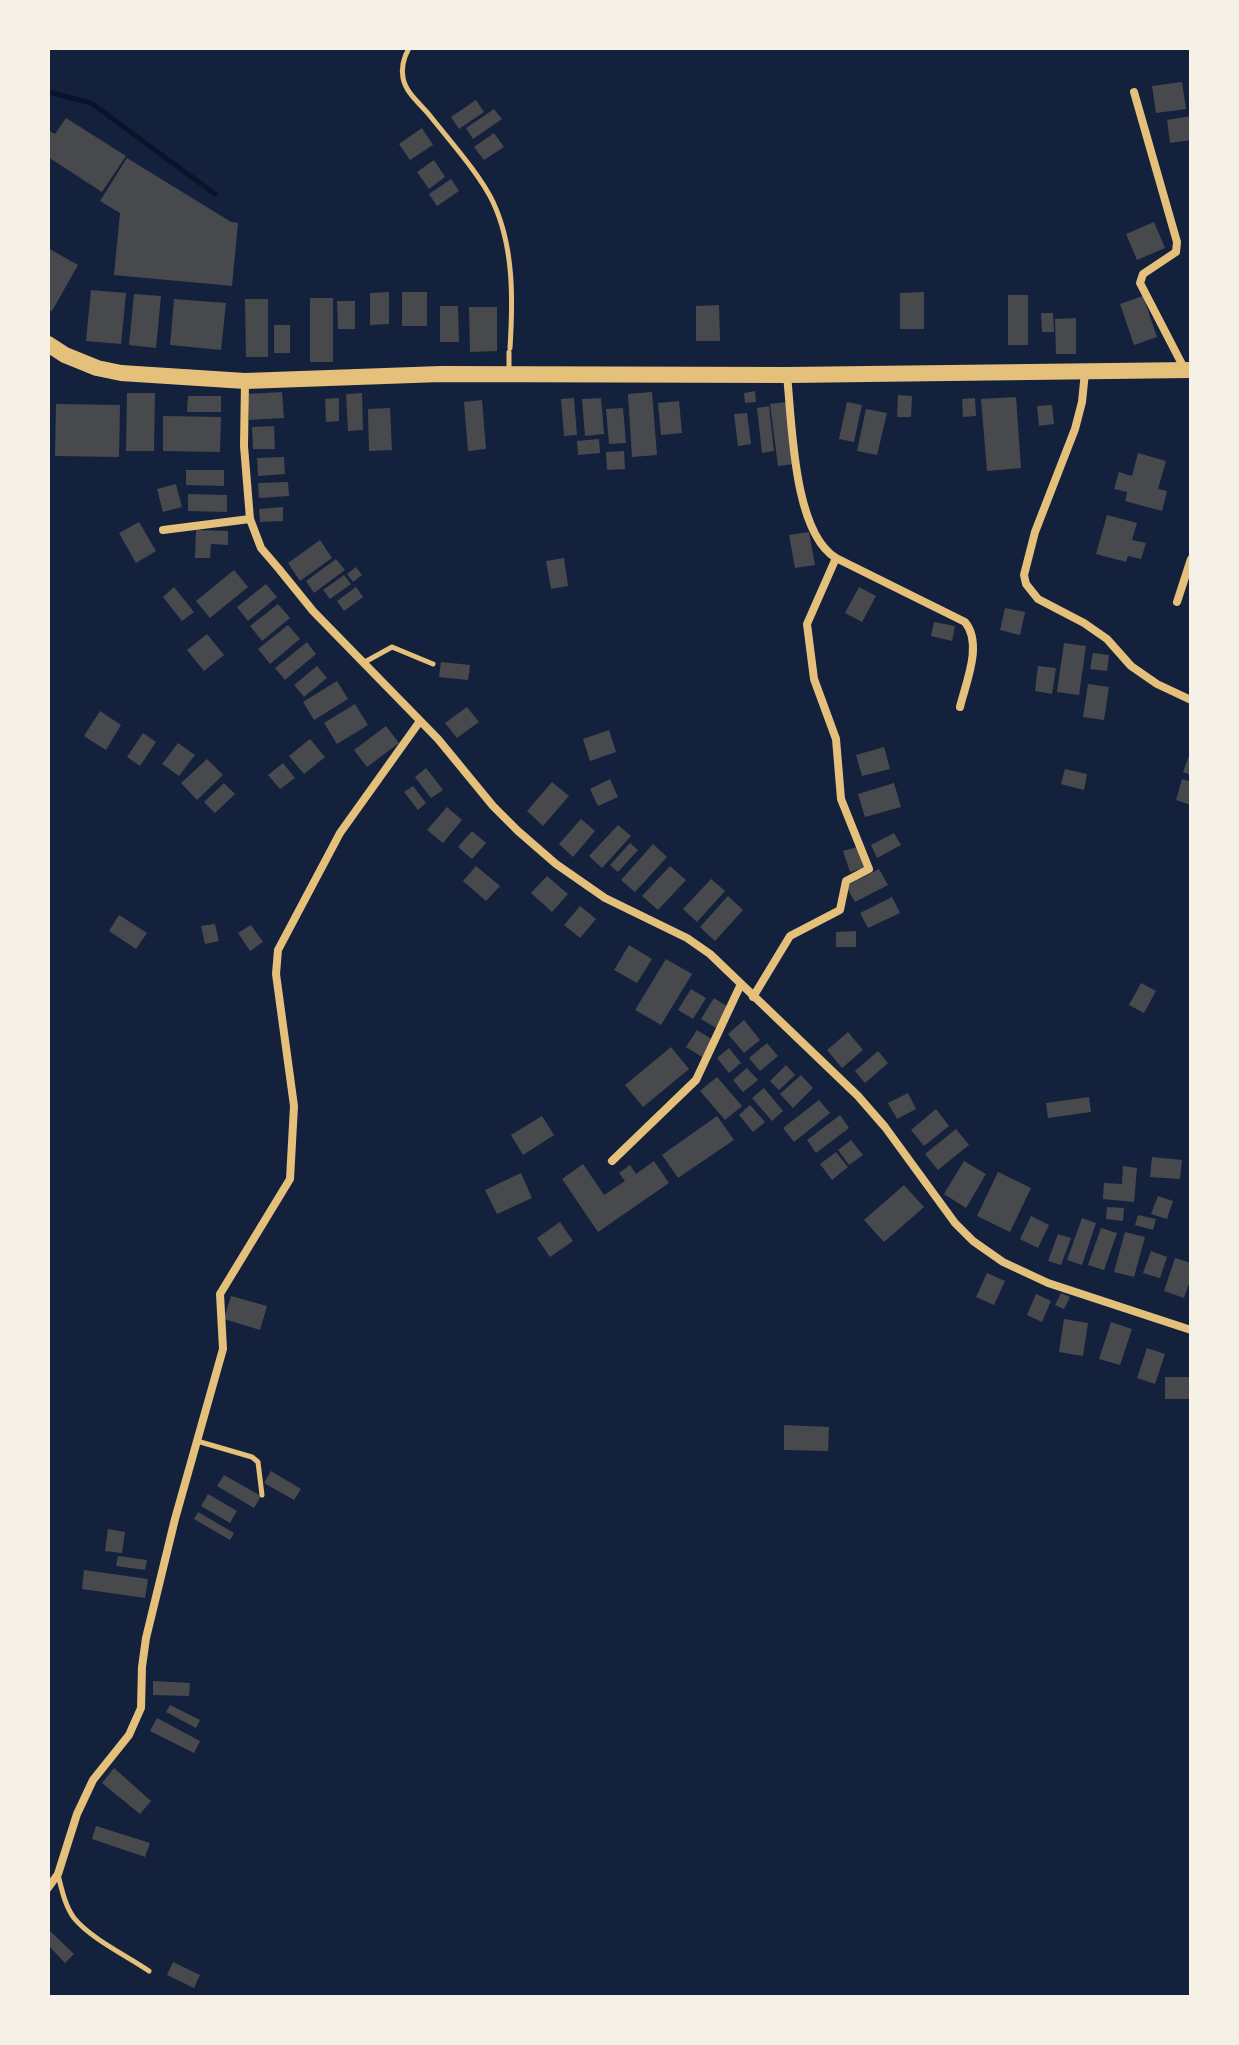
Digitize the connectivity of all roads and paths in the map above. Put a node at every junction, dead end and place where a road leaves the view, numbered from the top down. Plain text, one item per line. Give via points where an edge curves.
1 (409, 48) edge
2 (1134, 92) dead end
3 (50, 351) edge
4 (1188, 370) edge
5 (1085, 372) junction
6 (509, 375) junction
7 (787, 375) junction
8 (245, 381) junction
9 (250, 519) junction
10 (163, 530) dead end
11 (836, 558) junction
12 (1191, 559) edge
13 (1177, 602) dead end
14 (363, 663) junction
15 (433, 664) dead end
16 (1191, 700) edge
17 (960, 707) dead end
18 (420, 721) junction
19 (741, 984) junction
20 (753, 997) junction
21 (612, 1161) dead end
22 (1191, 1330) edge
23 (197, 1441) junction
24 (262, 1495) dead end
25 (58, 1874) junction
26 (48, 1888) edge
27 (149, 1971) dead end

1 - 6 lane via 403,78 493,201 501,224 511,285
2 - 4 street via 1177,242 1176,252 1143,274 1140,283
3 - 8 main road via 121,373
4 - 5 main road
5 - 7 main road
5 - 16 street via 1075,429 1035,532 1026,584 1038,599 1107,639 1131,666
6 - 7 main road
6 - 8 main road
7 - 11 street via 800,495 815,536
8 - 9 street
9 - 10 street
9 - 14 street via 261,548
11 - 17 street via 971,629 974,644
11 - 20 street via 807,624 814,679 836,739 841,799 869,869 846,881 840,910 790,936
12 - 13 street
14 - 15 lane via 392,647
14 - 18 street
18 - 19 street via 493,806 556,864 605,898 687,938
18 - 23 street via 340,833 278,950 276,974 294,1106 290,1179 220,1294 223,1349
19 - 20 street
19 - 21 street via 696,1080
20 - 22 street via 858,1096 973,1241 1048,1283
23 - 24 lane via 252,1457 258,1462
23 - 25 street via 146,1638 141,1708 129,1735 93,1780
25 - 26 street
25 - 27 lane via 74,1918

